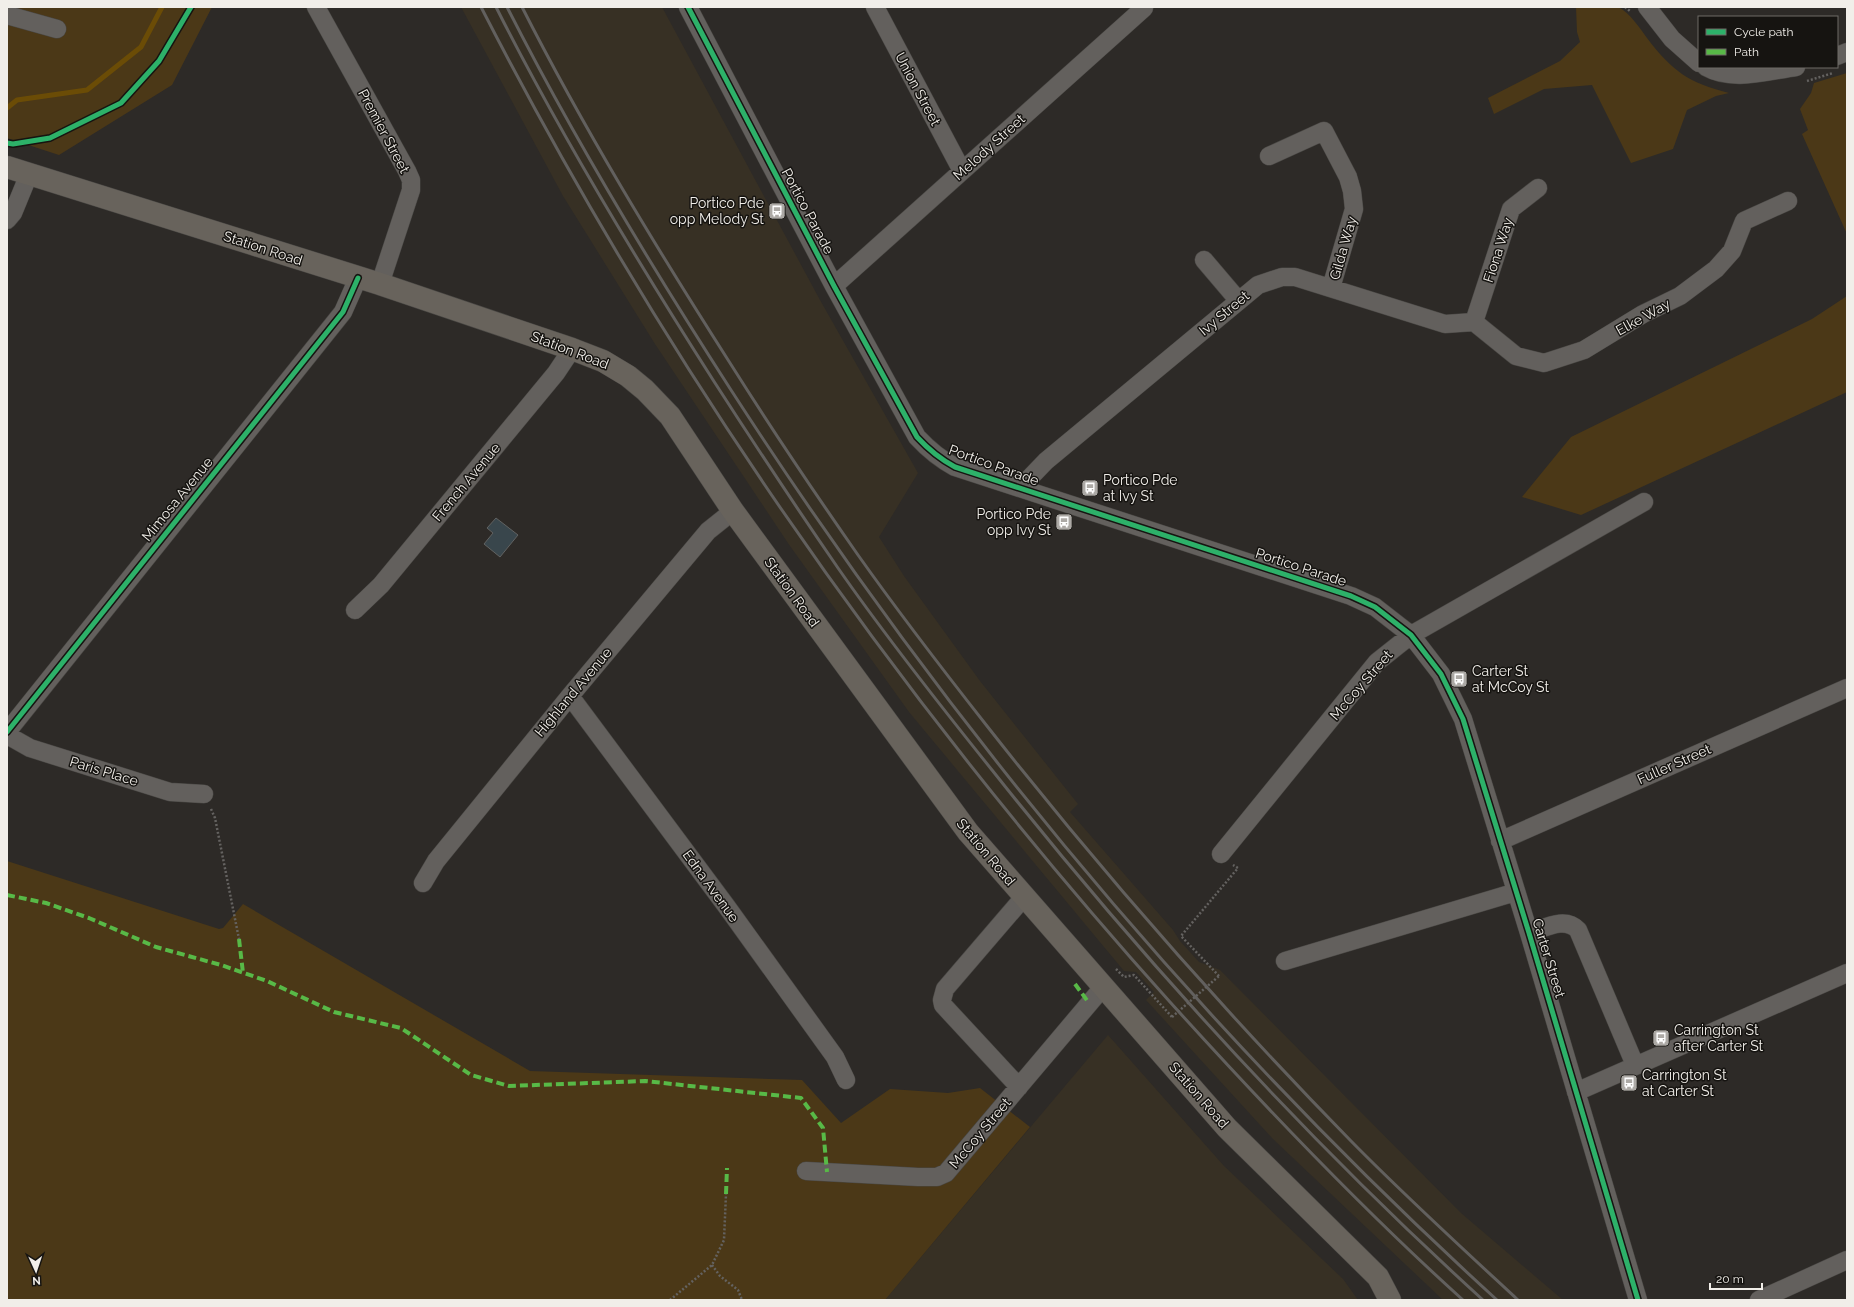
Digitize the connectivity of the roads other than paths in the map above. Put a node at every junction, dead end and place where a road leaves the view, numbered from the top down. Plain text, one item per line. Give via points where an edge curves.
1 (316, 7) edge
2 (688, 7) edge
3 (875, 7) edge
4 (1647, 7) edge
5 (1144, 8) edge
6 (7, 15) edge
7 (57, 29) dead end
8 (1698, 62) edge
9 (1708, 68) edge
10 (1789, 68) edge
11 (1269, 156) dead end
12 (7, 167) edge
13 (962, 171) junction
14 (29, 174) junction
15 (1538, 188) dead end
16 (1788, 201) dead end
17 (7, 220) edge
18 (1204, 260) dead end
19 (358, 278) junction
20 (380, 284) junction
21 (834, 286) junction
22 (1331, 288) junction
23 (1238, 300) junction
24 (1474, 322) junction
25 (572, 349) junction
26 (1020, 488) junction
27 (1644, 502) dead end
28 (733, 511) junction
29 (355, 610) dead end
30 (1411, 635) junction
31 (1847, 688) edge
32 (570, 696) junction
33 (7, 732) edge
34 (7, 735) edge
35 (204, 794) road end
36 (1500, 841) junction
37 (1221, 854) road end
38 (423, 883) dead end
39 (1516, 892) junction
40 (1024, 896) junction
41 (1529, 933) junction
42 (1285, 961) dead end
43 (1847, 973) edge
44 (1104, 986) junction
45 (1635, 1065) junction
46 (846, 1080) dead end
47 (1018, 1087) junction
48 (1576, 1092) junction
49 (806, 1171) dead end
50 (1847, 1260) edge
51 (1390, 1300) edge
52 (1638, 1300) edge
53 (1759, 1300) edge

1 - 20 street, Premier Street via 411,180 411,190
2 - 21 street, Portico Parade
3 - 13 street, Union Street
4 - 8 street via 1672,39
5 - 13 street, Melody Street
6 - 7 street
9 - 10 street via 1714,72 1731,74
11 - 22 street, Gilda Way via 1324,131 1348,177 1354,209
12 - 14 main road, Station Road
13 - 21 street, Melody Street
14 - 17 street via 13,213
14 - 19 main road, Station Road
15 - 24 street, Fiona Way via 1511,210
16 - 24 street, Elke Way via 1744,221 1732,251 1716,269 1680,296 1643,314 1584,350 1544,363 1516,356
18 - 23 street
19 - 20 main road, Station Road
19 - 33 street, Mimosa Avenue via 343,312
20 - 25 main road, Station Road
21 - 26 street, Portico Parade via 917,437 941,460 955,467
22 - 23 street, Ivy Street via 1295,277 1282,277 1258,284
22 - 24 street, Ivy Street via 1445,324
23 - 26 street, Ivy Street via 1046,461
25 - 28 main road, Station Road via 603,361 645,390 670,416
25 - 29 street, French Avenue via 556,373 401,561
26 - 30 street, Portico Parade via 1351,596 1375,607
27 - 30 street, McCoy Street
28 - 32 street, Highland Avenue via 708,531
28 - 40 main road, Station Road via 968,832
30 - 36 street, Carter Street via 1441,674 1463,719
30 - 37 street, McCoy Street via 1377,662
31 - 36 street, Fuller Street
32 - 38 street, Highland Avenue via 436,861
32 - 46 street, Edna Avenue via 835,1057
34 - 35 street, Paris Place via 30,748 170,792
36 - 39 street, Carter Street
39 - 41 street, Carter Street
39 - 42 street
40 - 44 main road, Station Road
40 - 47 street via 945,989 942,1000 943,1005
41 - 45 street, Carter Street via 1564,922 1574,925
41 - 48 street, Carter Street
43 - 45 street
44 - 47 street, McCoy Street
44 - 51 main road, Station Road via 1227,1128 1378,1278
45 - 48 street
47 - 49 street, McCoy Street via 946,1173 918,1177
48 - 52 street, Carter Street
50 - 53 street

